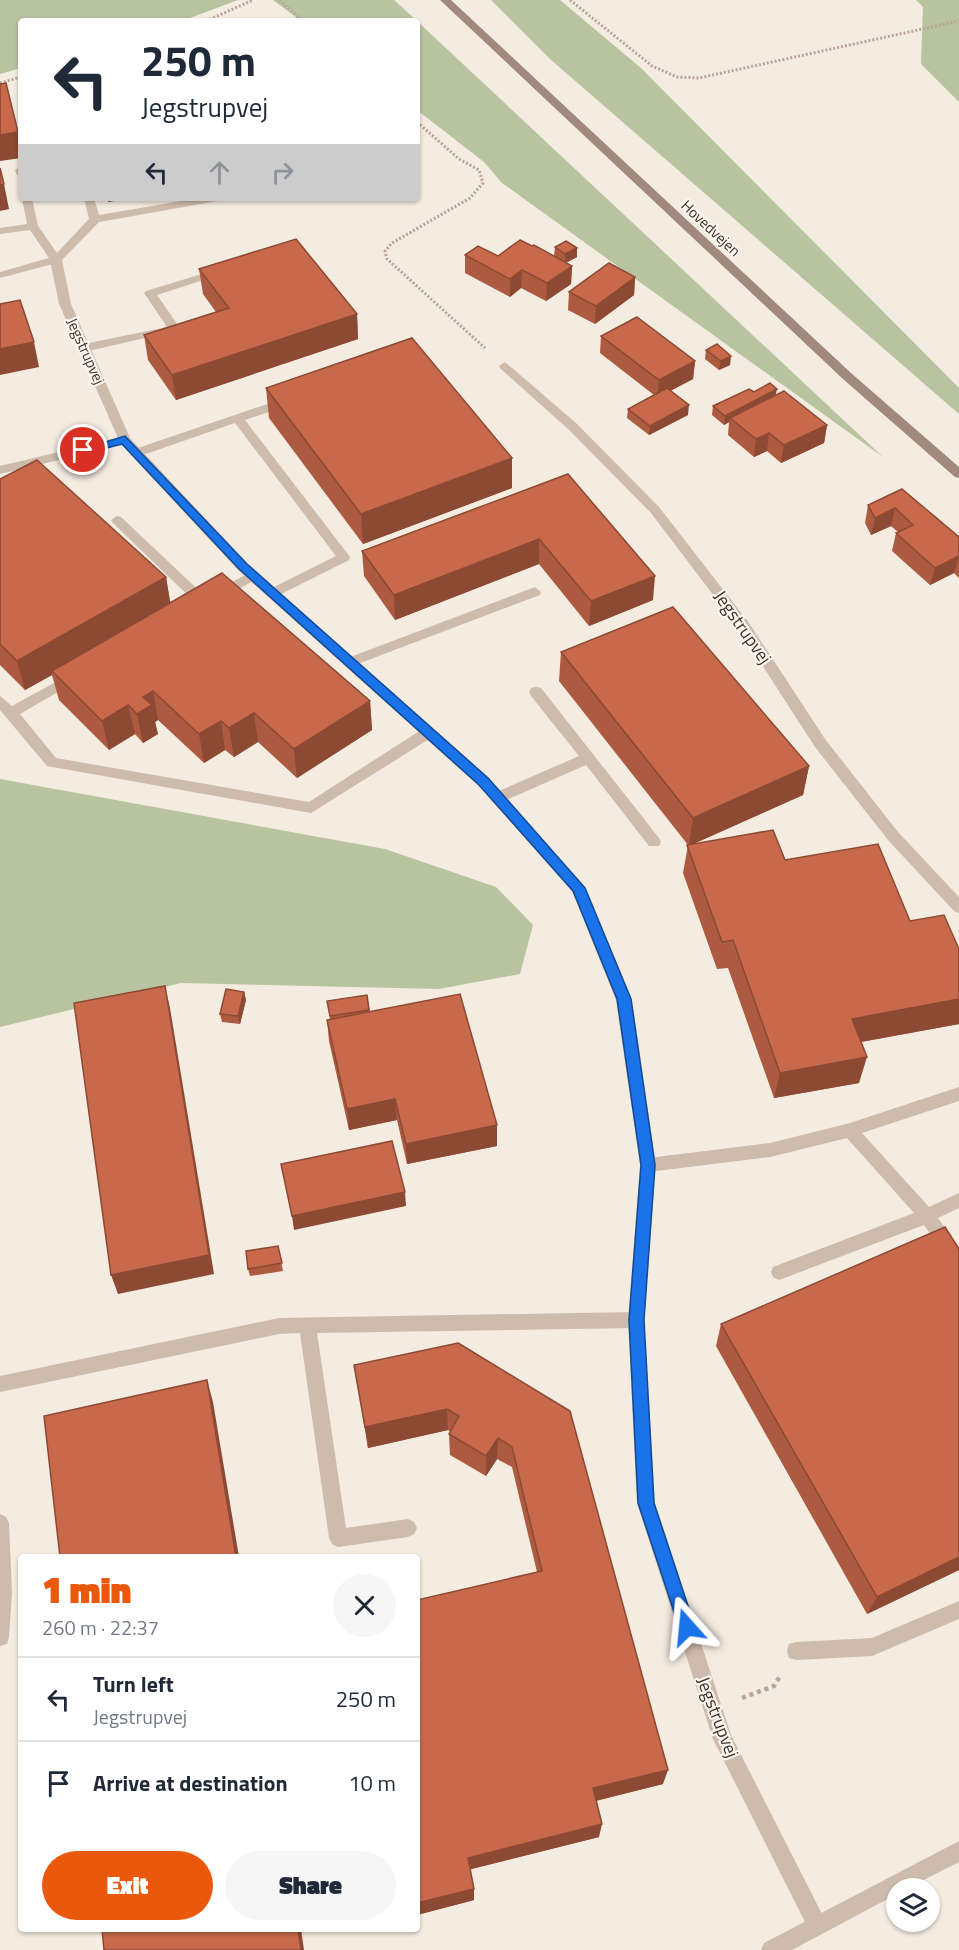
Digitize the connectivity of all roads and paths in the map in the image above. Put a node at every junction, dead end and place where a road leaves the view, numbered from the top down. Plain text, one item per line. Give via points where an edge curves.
1 (253, 0) edge
2 (279, 0) edge
3 (446, 0) edge
4 (570, 0) edge
5 (213, 18) edge
6 (300, 18) edge
7 (959, 21) edge
8 (18, 78) edge
9 (0, 83) edge
10 (420, 125) edge
11 (28, 201) edge
12 (90, 201) edge
13 (200, 201) edge
14 (95, 219) junction
15 (33, 226) junction
16 (0, 231) edge
17 (56, 260) junction
18 (225, 270) edge
19 (0, 275) edge
20 (175, 328) junction
21 (183, 340) edge
22 (84, 348) junction
23 (505, 366) joint
24 (302, 396) edge
25 (237, 418) junction
26 (125, 440) junction
27 (136, 453) junction
28 (0, 470) edge
29 (959, 474) edge
30 (117, 520) dead end
31 (253, 575) junction
32 (535, 592) dead end
33 (273, 593) junction
34 (350, 662) junction
35 (82, 672) edge
36 (536, 692) dead end
37 (0, 701) edge
38 (11, 713) junction
39 (429, 732) junction
40 (588, 758) junction
41 (497, 798) junction
42 (654, 842) dead end
43 (959, 907) edge
44 (959, 1094) edge
45 (850, 1130) junction
46 (648, 1165) junction
47 (959, 1200) edge
48 (927, 1216) junction
49 (959, 1261) edge
50 (779, 1272) dead end
51 (636, 1320) junction
52 (307, 1326) junction
53 (0, 1384) edge
54 (0, 1523) edge
55 (408, 1528) dead end
56 (959, 1610) edge
57 (0, 1637) edge
58 (796, 1651) joint
59 (713, 1709) junction
60 (959, 1851) edge
61 (817, 1925) junction
62 (771, 1950) edge

1 - 5 path
2 - 6 path
3 - 29 main road, Hovedvejen via 838,368
4 - 7 path via 652,66 677,77 699,78
8 - 9 path
10 - 23 path via 479,171 483,183 470,198 392,243 385,251 387,259
11 - 15 street
12 - 14 street
13 - 14 street
14 - 17 street
15 - 16 street
15 - 17 street
17 - 19 street
17 - 22 street, Jegstrupvej via 65,304
18 - 20 street via 150,293
20 - 21 street
20 - 22 street
22 - 26 street, Jegstrupvej
23 - 43 street, Jegstrupvej via 572,426 655,510 744,626 820,744 893,836
24 - 25 street
25 - 27 street
25 - 33 street via 344,557
26 - 27 street, Jegstrupvej
26 - 28 street
27 - 31 street, Jegstrupvej
30 - 31 street via 199,606
31 - 33 street, Jegstrupvej
32 - 34 street
33 - 34 street, Jegstrupvej
34 - 39 street, Jegstrupvej
35 - 38 street
36 - 40 street
37 - 38 street
38 - 39 street via 52,762 311,808
39 - 41 street, Jegstrupvej
40 - 41 street
40 - 42 street
41 - 46 street, Jegstrupvej via 583,898 624,999
44 - 45 street
45 - 46 street via 770,1150
45 - 48 street
46 - 51 street, Jegstrupvej
47 - 48 street
48 - 49 street
48 - 50 street
51 - 52 street
51 - 59 street, Jegstrupvej via 646,1503
52 - 53 street via 279,1326
52 - 55 street via 338,1538
54 - 57 street
56 - 58 street via 872,1647
58 - 59 path via 774,1686
59 - 61 street, Jegstrupvej via 723,1739
60 - 61 street
61 - 62 street

